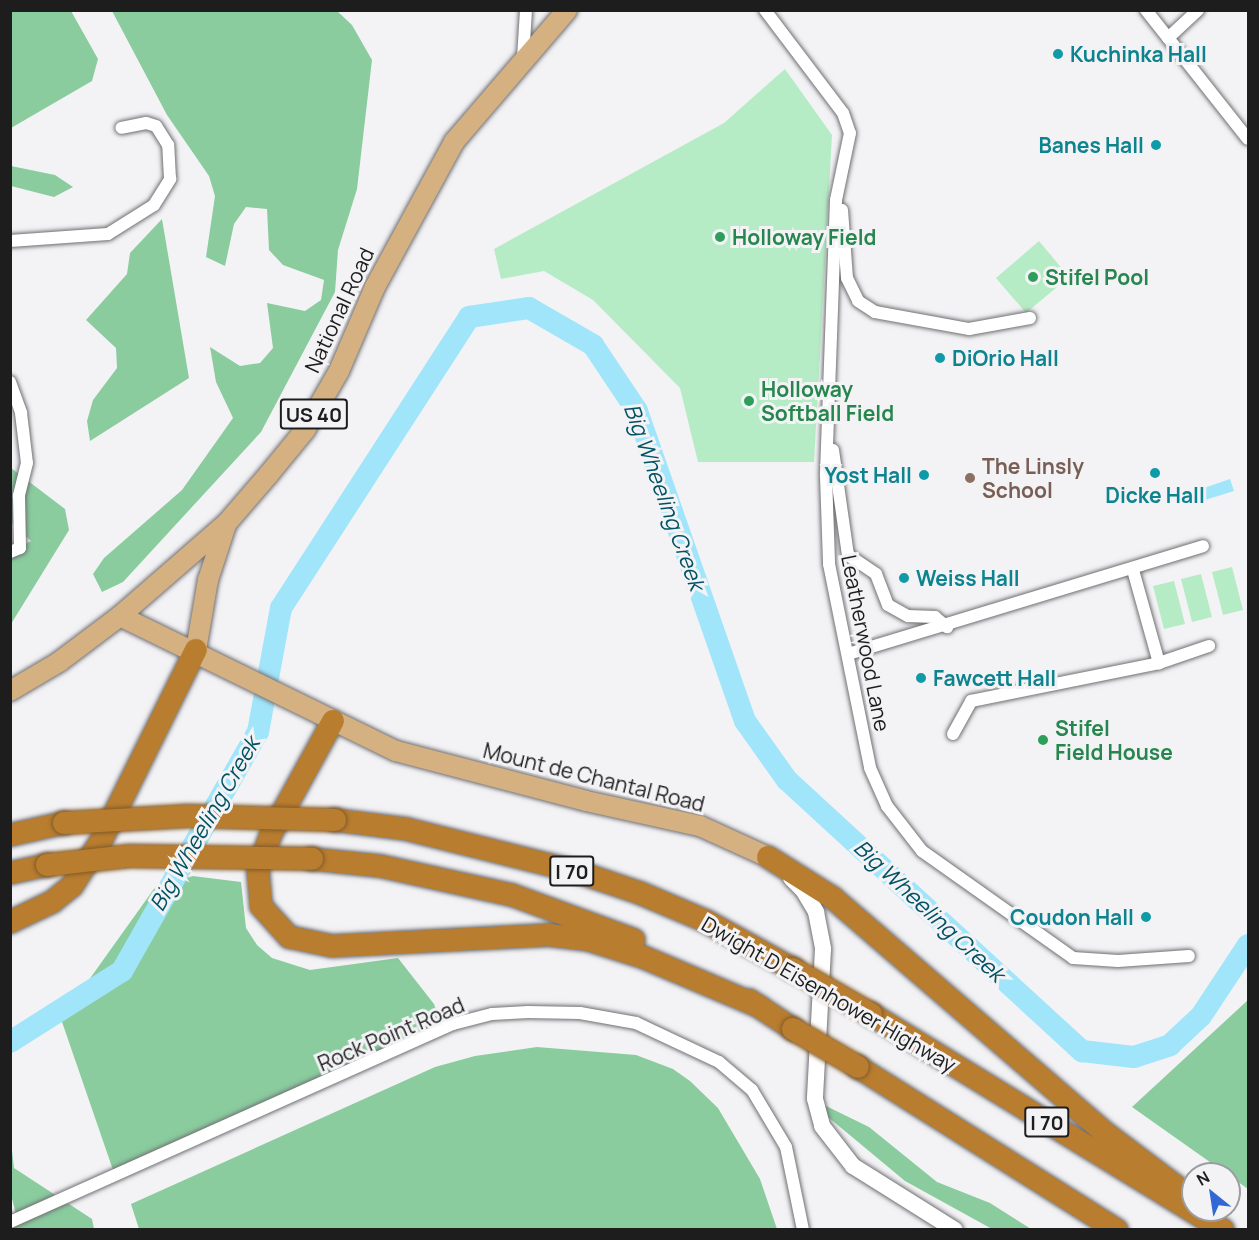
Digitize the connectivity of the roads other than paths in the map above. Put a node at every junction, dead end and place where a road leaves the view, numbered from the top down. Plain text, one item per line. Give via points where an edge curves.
1 (526, 10) edge
2 (567, 10) edge
3 (765, 10) edge
4 (1146, 10) edge
5 (1198, 10) edge
6 (1168, 38) junction
7 (523, 58) junction
8 (121, 128) dead end
9 (1248, 139) edge
10 (840, 178) junction
11 (10, 241) edge
12 (1030, 318) dead end
13 (10, 382) edge
14 (830, 440) junction
15 (226, 524) junction
16 (1203, 546) dead end
17 (15, 550) edge
18 (1133, 570) junction
19 (120, 616) junction
20 (946, 627) junction
21 (1209, 646) dead end
22 (848, 654) junction
23 (204, 655) junction
24 (1159, 663) junction
25 (10, 691) edge
26 (324, 716) junction
27 (953, 734) dead end
28 (10, 835) edge
29 (768, 857) junction
30 (10, 873) edge
31 (10, 922) edge
32 (1189, 956) dead end
33 (761, 1007) junction
34 (1181, 1190) edge
35 (10, 1222) edge
36 (803, 1230) edge
37 (955, 1230) edge
38 (1117, 1230) edge
39 (1223, 1230) edge

1 - 7 street
2 - 7 main road, National Road / US 40
3 - 10 street, Leatherwood Lane via 843,113 850,133
4 - 6 street
5 - 6 street
6 - 9 street
7 - 15 main road, National Road / US 40 via 454,142 375,287 339,371 305,430
8 - 11 street via 146,123 156,126 168,146 170,179 154,205 108,234
10 - 12 street via 847,278 858,300 875,312 969,329
10 - 14 street, Leatherwood Lane via 836,200
13 - 17 street via 21,413 27,463 19,496
14 - 20 street via 848,555 876,574 888,605 908,616 935,617
14 - 22 street, Leatherwood Lane via 826,476 829,564
15 - 19 main road, National Road / US 40
15 - 23 main road via 208,580
16 - 18 street
18 - 20 street
18 - 24 street
19 - 23 main road, Mount de Chantal Road
19 - 25 main road, National Road / US 40 via 58,662
20 - 22 street
21 - 24 street
22 - 32 street, Leatherwood Lane via 870,768 887,806 922,851 1073,958 1118,961
23 - 26 main road, Mount de Chantal Road
23 - 31 highway via 72,886 52,902
24 - 27 street via 971,701
26 - 29 main road, Mount de Chantal Road via 396,751 586,801 700,826
26 - 33 highway via 270,834 258,870 261,906 289,937 332,946 549,934 589,940 643,957
28 - 39 highway, Dwight D Eisenhower Highway / I 70, bridge via 64,823 188,816 335,820 406,829 578,872 706,921 793,969
29 - 34 highway via 833,898 1108,1134
29 - 37 street, Mount de Chantal Road via 804,890 816,912 823,949 815,1100 822,1126 853,1166
30 - 33 highway, Dwight D Eisenhower Highway / I 70, bridge via 130,856 312,859 380,866 456,881 574,915 660,951
33 - 38 highway, Dwight D Eisenhower Highway / I 70, bridge
35 - 36 street, Rock Point Road via 453,1024 492,1014 528,1012 580,1013 636,1023 690,1045 719,1062 752,1090 786,1147

